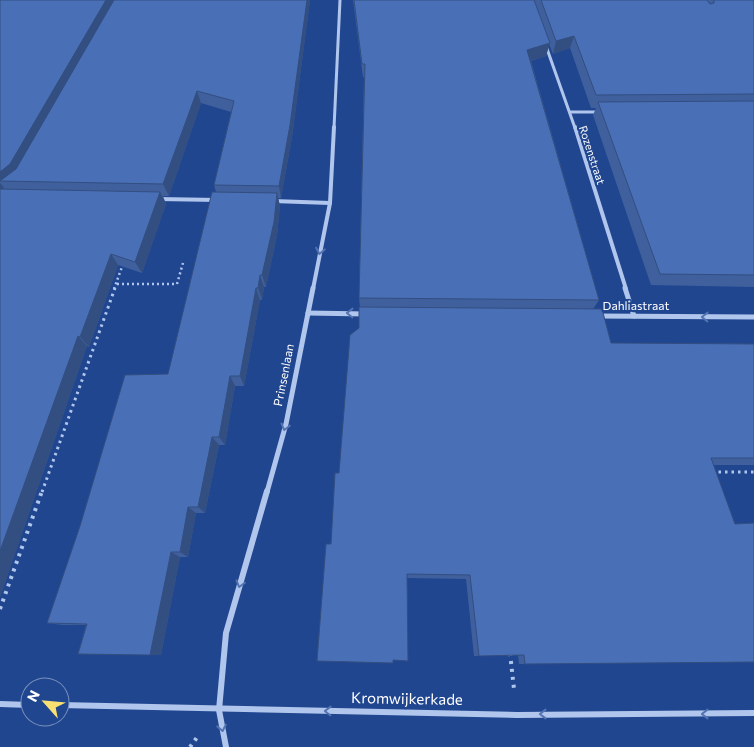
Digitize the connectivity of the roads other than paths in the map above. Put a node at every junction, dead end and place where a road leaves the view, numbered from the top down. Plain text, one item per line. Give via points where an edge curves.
1 (340, 0) edge
2 (543, 38) edge
3 (570, 112) junction
4 (607, 112) edge
5 (153, 199) edge
6 (224, 200) edge
7 (263, 201) edge
8 (330, 203) junction
9 (308, 313) junction
10 (376, 314) edge
11 (586, 316) edge
12 (634, 316) junction
13 (754, 317) edge
14 (0, 704) edge
15 (20, 705) edge
16 (70, 706) edge
17 (219, 710) junction
18 (754, 713) edge
19 (226, 747) edge

1 - 8 street, Prinsenlaan
2 - 3 street, Rozenstraat
3 - 4 street
3 - 12 street, Rozenstraat
5 - 6 street
7 - 8 street
8 -> 9 street, Prinsenlaan
10 -> 9 street
9 -> 17 street, Prinsenlaan via 286,424 226,633
11 - 12 street, Dahliastraat
13 -> 12 street, Dahliastraat
14 - 15 street
16 - 17 street, Kromwijkerkade
18 -> 17 street, Kromwijkerkade via 517,715
17 -> 19 street, Prinsenlaan

